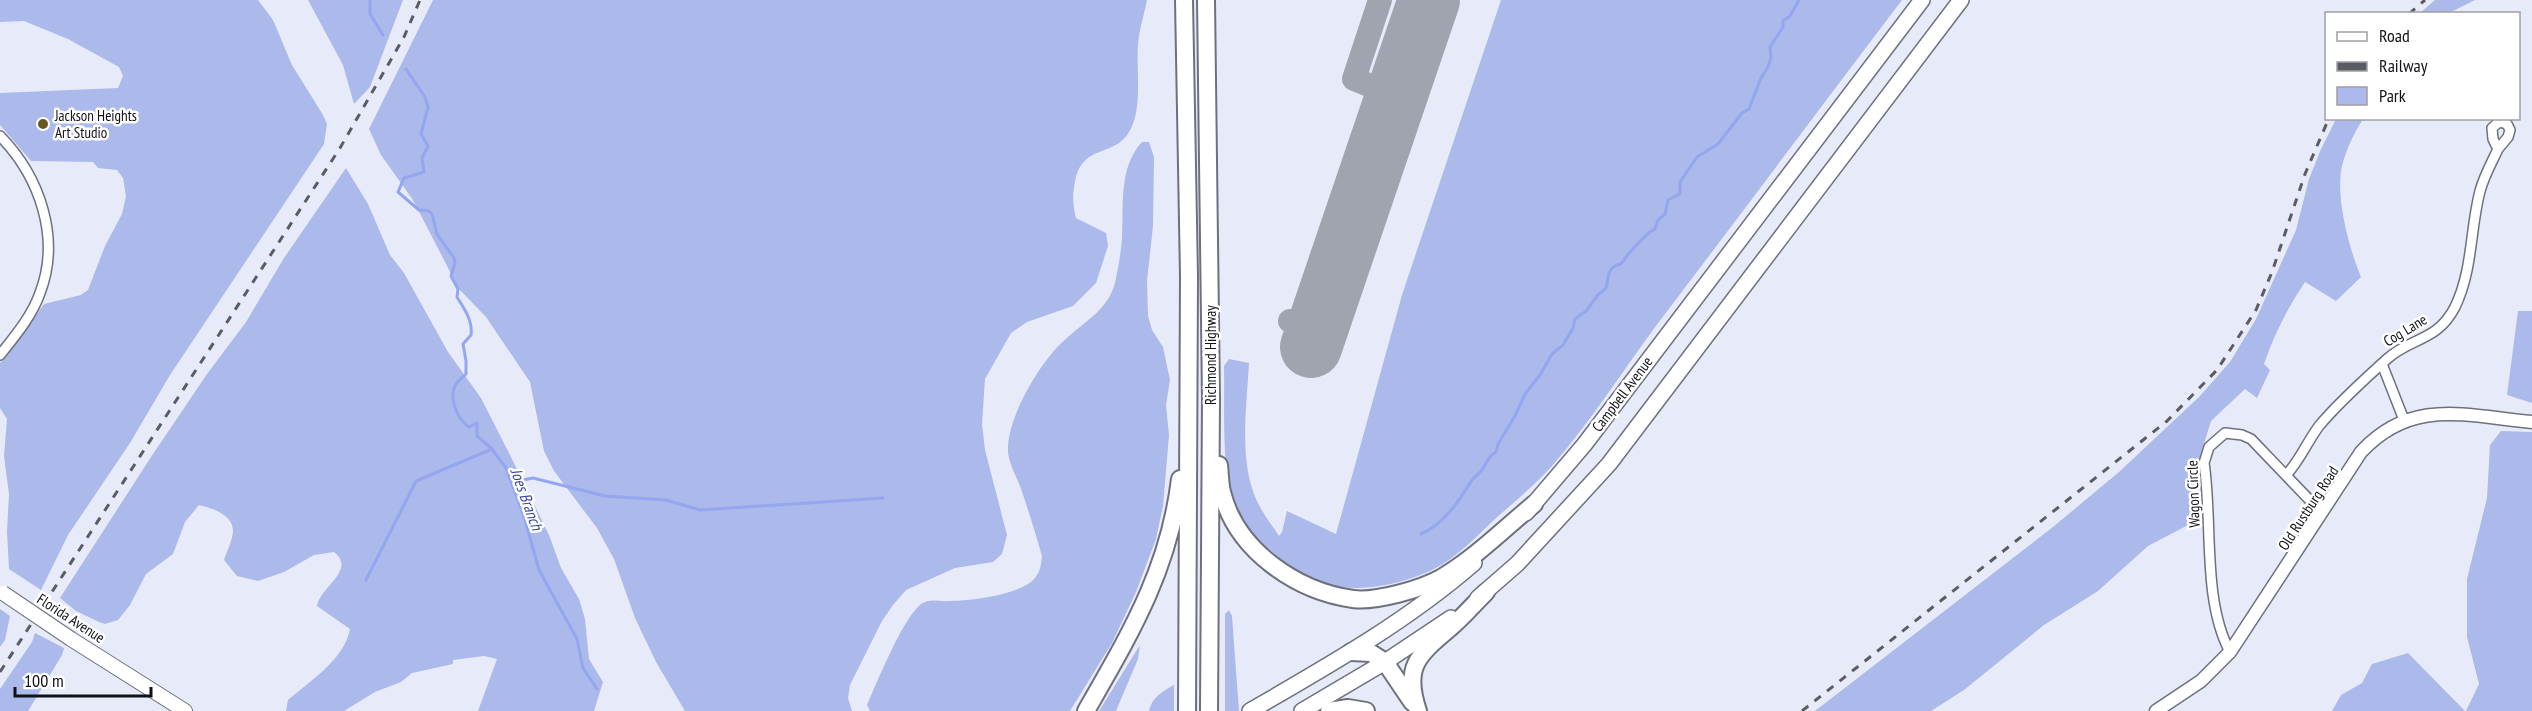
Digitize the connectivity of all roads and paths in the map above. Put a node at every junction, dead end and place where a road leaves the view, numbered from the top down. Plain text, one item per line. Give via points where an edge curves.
1 (1184, 0) edge
2 (1206, 0) edge
3 (1922, 0) edge
4 (1962, 0) edge
5 (0, 136) edge
6 (2498, 149) dead end
7 (1189, 347) junction
8 (0, 355) edge
9 (2382, 364) junction
10 (1211, 400) junction
11 (2404, 420) junction
12 (2532, 422) edge
13 (2286, 475) junction
14 (1534, 504) junction
15 (2322, 513) junction
16 (1, 592) edge
17 (1486, 592) junction
18 (1351, 652) junction
19 (2230, 652) junction
20 (1385, 662) junction
21 (185, 711) edge
22 (1086, 711) edge
23 (1187, 711) edge
24 (1209, 711) edge
25 (1250, 711) edge
26 (1302, 711) edge
27 (1329, 711) edge
28 (1366, 711) edge
29 (1417, 711) edge
30 (2156, 711) edge

1 - 7 highway, Richmond Highway
2 - 10 highway, Richmond Highway
3 - 14 highway, Campbell Avenue via 1584,444
4 - 17 highway, Campbell Avenue via 1609,464
5 - 8 street via 26,167 50,246 40,295
6 - 9 street, Cog Lane via 2480,191 2466,274 2454,308 2431,335
7 - 22 highway via 1176,507 1164,557 1151,592
7 - 23 highway
9 - 11 street
9 - 13 street, Cog Lane via 2323,421
10 - 14 highway via 1222,492 1242,534 1278,568 1324,592 1355,599 1383,597 1440,578
10 - 24 highway, Richmond Highway
11 - 12 street, Old Rustburg Road via 2447,414
11 - 15 street, Old Rustburg Road via 2385,430 2361,452
13 - 15 street, Wagon Circle
13 - 19 street, Wagon Circle via 2261,448 2242,435 2222,434 2206,452 2215,610 2220,635
14 - 18 highway, Campbell Avenue via 1446,588
15 - 19 street, Old Rustburg Road
16 - 21 main road, Florida Avenue, bridge
17 - 20 highway, Campbell Avenue
17 - 29 highway via 1420,656 1411,691
18 - 20 highway via 1371,653
18 - 25 highway, Campbell Avenue
19 - 30 street, Old Rustburg Road via 2201,681
20 - 26 highway, Campbell Avenue
20 - 29 highway
27 - 28 highway

